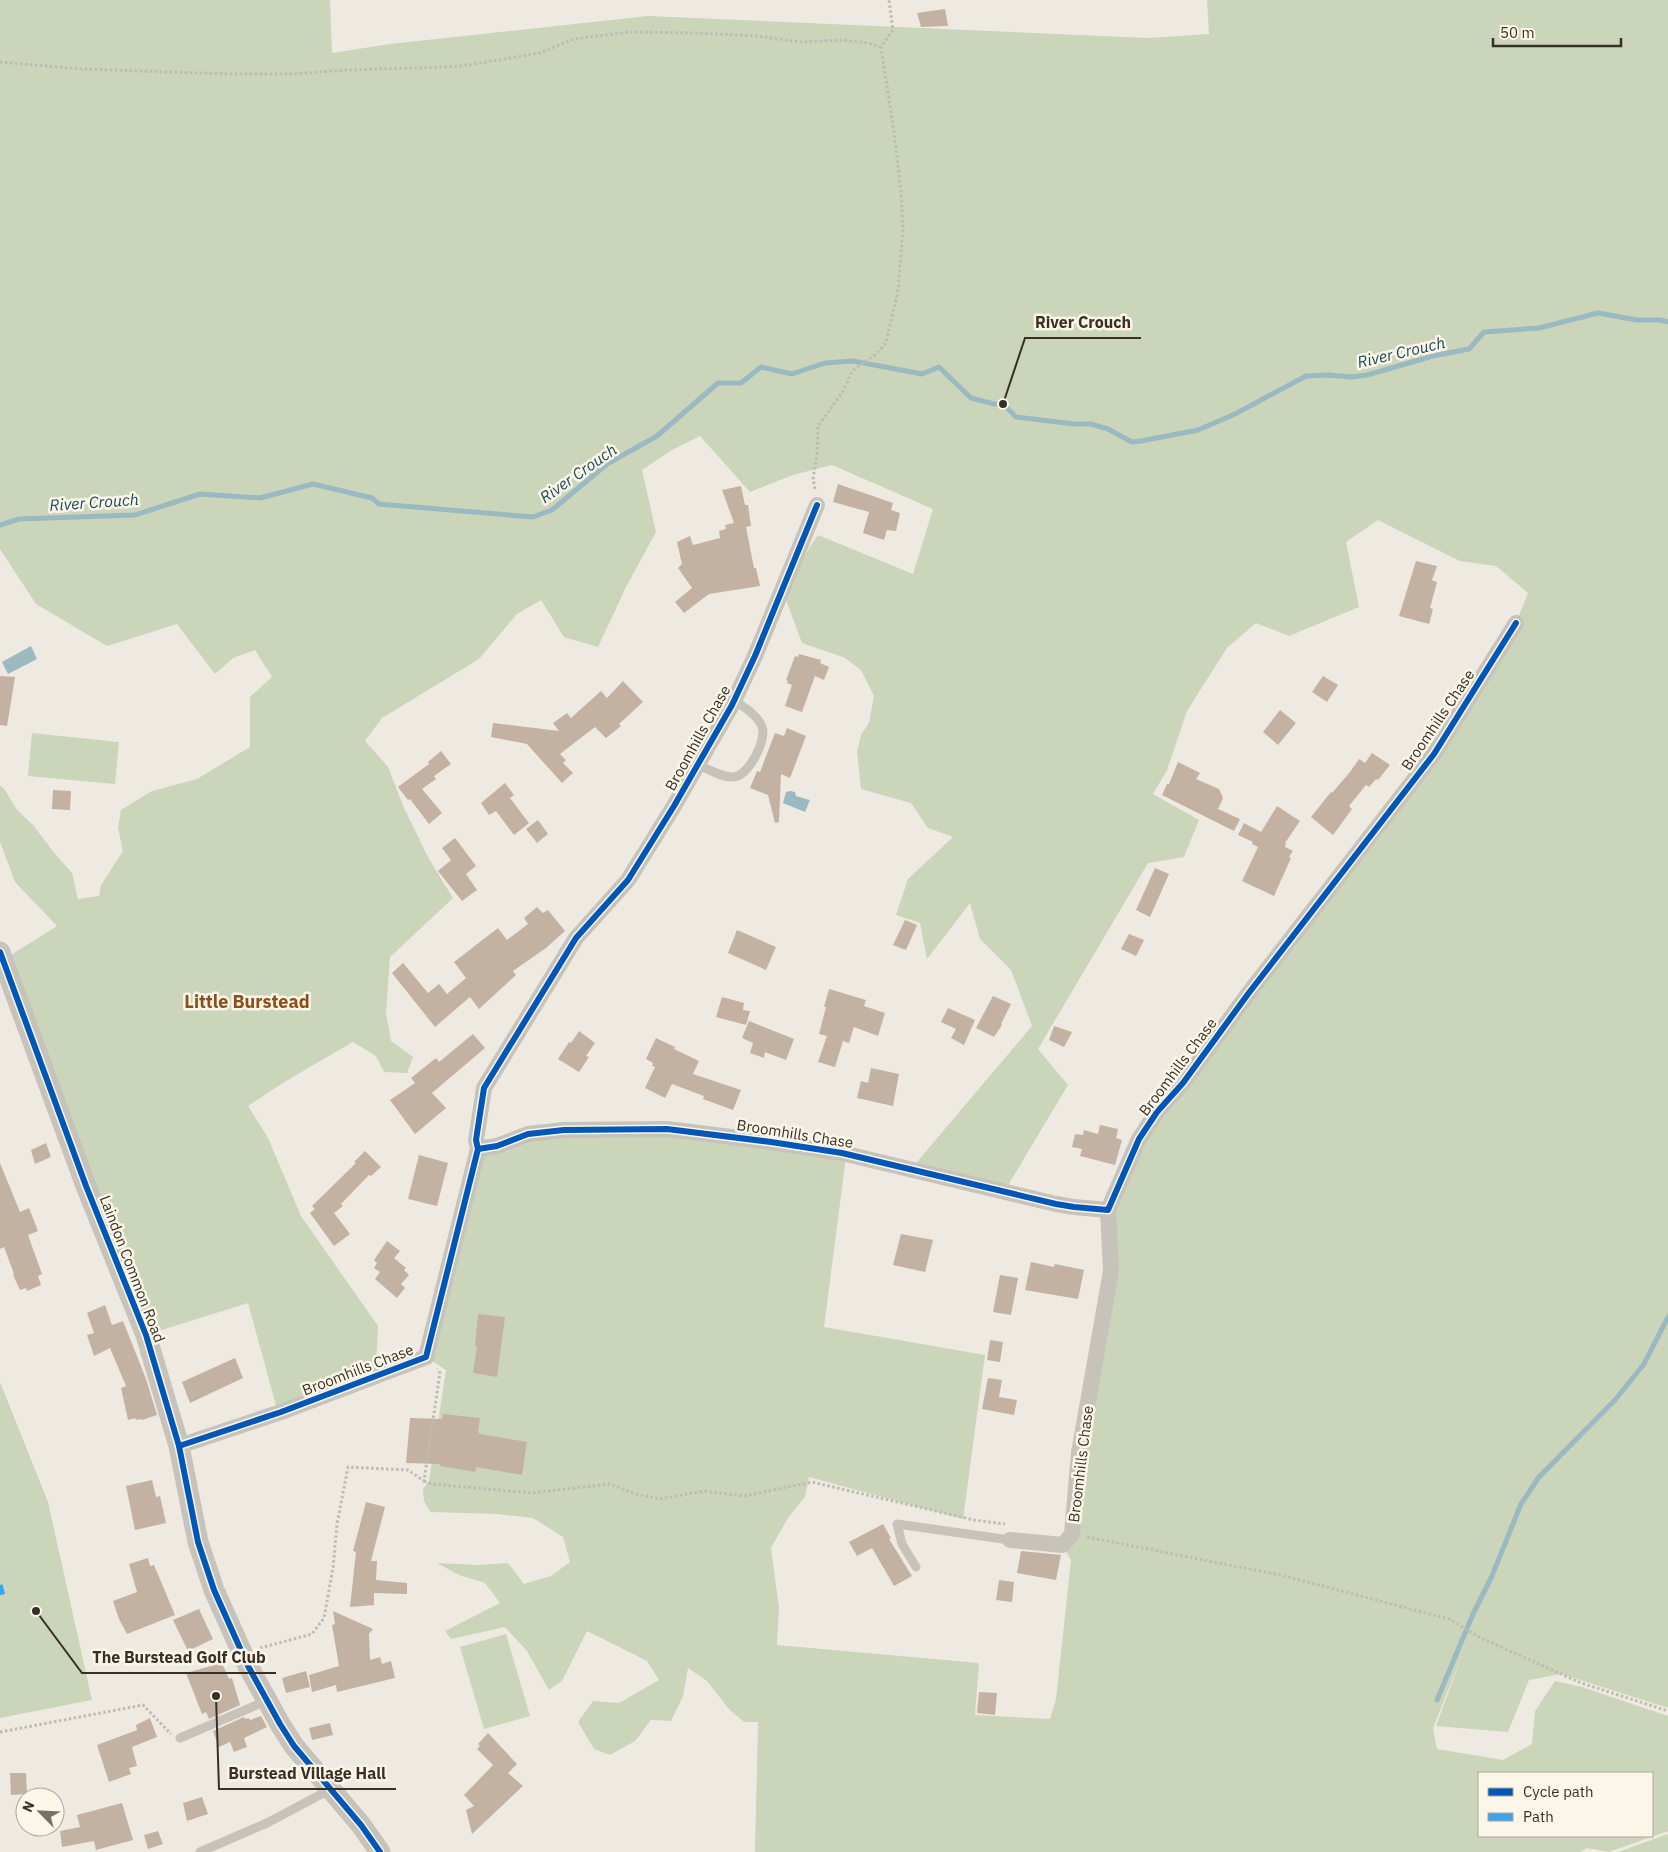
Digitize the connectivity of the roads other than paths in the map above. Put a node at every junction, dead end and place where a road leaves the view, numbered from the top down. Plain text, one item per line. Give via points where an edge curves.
1 (817, 505) road end
2 (1516, 623) dead end
3 (734, 700) junction
4 (698, 765) junction
5 (0, 952) edge
6 (478, 1149) junction
7 (1108, 1210) junction
8 (179, 1446) junction
9 (1010, 1540) joint
10 (916, 1567) dead end
11 (266, 1701) junction
12 (180, 1738) road end
13 (331, 1789) junction
14 (200, 1852) edge
15 (380, 1852) edge

1 - 3 street, Broomhills Chase
2 - 7 street, Broomhills Chase via 1434,754 1139,1139
3 - 4 street, Broomhills Chase
3 - 4 lane via 762,725 763,737 757,754 744,773 736,777
4 - 6 street, Broomhills Chase via 628,880 576,938 484,1088 476,1140
5 - 8 street, Laindon Common Road via 86,1186 146,1335
6 - 7 street, Broomhills Chase via 497,1146 528,1134 564,1130 667,1129 842,1153 1056,1204
6 - 8 street, Broomhills Chase via 426,1358
7 - 9 street, Broomhills Chase via 1111,1271 1080,1453 1072,1534 1063,1545
8 - 11 street, Laindon Common Road via 198,1542 214,1590
9 - 10 lane via 897,1524 902,1544
11 - 12 lane
11 - 13 street, Laindon Common Road via 294,1746
13 - 14 lane via 267,1823
13 - 15 street, Laindon Common Road

